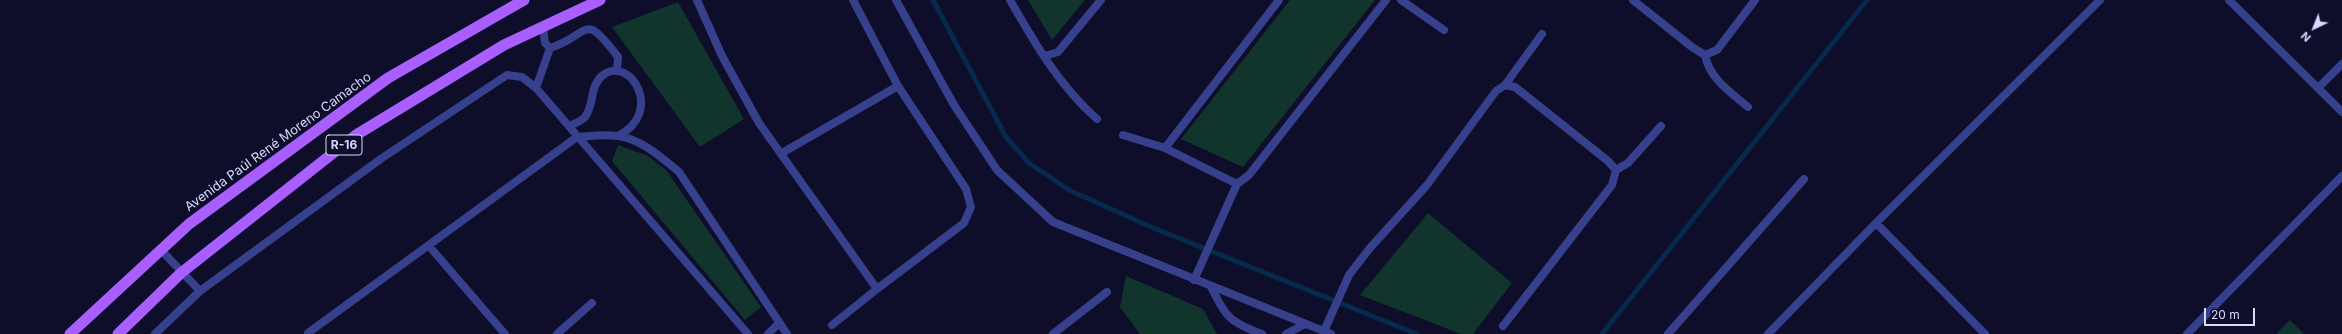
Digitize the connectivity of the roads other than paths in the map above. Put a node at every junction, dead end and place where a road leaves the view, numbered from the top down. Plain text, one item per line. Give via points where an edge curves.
1 (524, 0) edge
2 (600, 0) edge
3 (697, 0) edge
4 (853, 0) edge
5 (896, 0) edge
6 (1010, 0) edge
7 (1101, 0) edge
8 (1279, 0) edge
9 (1386, 0) edge
10 (1401, 0) edge
11 (1633, 0) edge
12 (1755, 0) edge
13 (2100, 0) edge
14 (2229, 0) edge
15 (543, 27) junction
16 (1444, 30) dead end
17 (1542, 34) dead end
18 (550, 48) junction
19 (1705, 55) junction
20 (1045, 56) junction
21 (2342, 64) edge
22 (616, 71) junction
23 (1505, 85) junction
24 (898, 86) junction
25 (2318, 87) junction
26 (536, 88) junction
27 (1748, 107) dead end
28 (2342, 112) edge
29 (1097, 119) dead end
30 (569, 126) junction
31 (1661, 126) dead end
32 (1123, 135) dead end
33 (577, 136) junction
34 (618, 136) junction
35 (1165, 148) junction
36 (782, 153) junction
37 (1616, 170) junction
38 (2342, 176) edge
39 (1804, 179) dead end
40 (1238, 184) junction
41 (1876, 223) junction
42 (429, 246) junction
43 (161, 250) junction
44 (181, 273) junction
45 (1194, 280) junction
46 (1211, 287) junction
47 (876, 289) junction
48 (200, 291) junction
49 (1107, 292) dead end
50 (592, 303) dead end
51 (779, 323) junction
52 (1305, 324) junction
53 (832, 325) dead end
54 (1503, 326) dead end
55 (1328, 332) edge
56 (308, 333) dead end
57 (70, 334) edge
58 (118, 334) edge
59 (155, 334) edge
60 (505, 334) edge
61 (557, 334) edge
62 (748, 334) edge
63 (768, 334) edge
64 (787, 334) edge
65 (1053, 334) edge
66 (1262, 334) edge
67 (1286, 334) edge
68 (1668, 334) edge
69 (1768, 334) edge
70 (1985, 334) edge
71 (2187, 334) edge

1 - 43 main road, Avenida Paúl René Moreno Camacho / R-16 via 388,78 189,224
2 - 15 main road, R-16
3 - 36 street via 722,56 752,110
4 - 24 street
5 - 45 street via 954,105 997,170 1053,222
6 - 20 street
7 - 20 street via 1058,52
8 - 35 street
9 - 40 street via 1249,175
10 - 16 street
11 - 19 street
12 - 19 street via 1717,50
13 - 41 street
14 - 25 street
15 - 18 street via 545,43
15 - 44 main road, R-16 via 504,45 356,135
17 - 23 street
18 - 22 street via 558,46 581,31 593,29 618,57
18 - 26 street
19 - 27 street via 1707,67 1721,84
20 - 29 street via 1079,104
21 - 25 street
22 - 30 street via 604,75 594,85 590,106 584,117
22 - 34 street via 630,77 640,91 642,105 637,119 629,130
23 - 37 street via 1515,87 1608,160
23 - 55 street via 1496,91 1427,185 1370,248 1349,276 1331,316
24 - 36 street
24 - 47 street via 966,188 971,206 964,223
25 - 28 street
26 - 30 street
26 - 48 street via 522,77 507,75 382,158
30 - 33 street
31 - 37 street via 1628,163
32 - 35 street
33 - 34 street
33 - 42 street
33 - 62 street
34 - 51 street via 634,140 656,153 679,172
35 - 40 street
36 - 47 street
37 - 54 street via 1612,185
38 - 71 street via 2335,186 2282,236
39 - 68 street
40 - 45 street
41 - 69 street
41 - 70 street
42 - 56 street
42 - 60 street
43 - 44 street
43 - 57 main road, Avenida Paúl René Moreno Camacho / R-16
44 - 48 street
44 - 58 main road, R-16
45 - 46 street
46 - 52 street
46 - 66 street via 1222,309 1236,325
47 - 53 street
48 - 59 street
49 - 65 street
50 - 61 street
51 - 63 street
51 - 64 street
52 - 55 street
52 - 67 street

